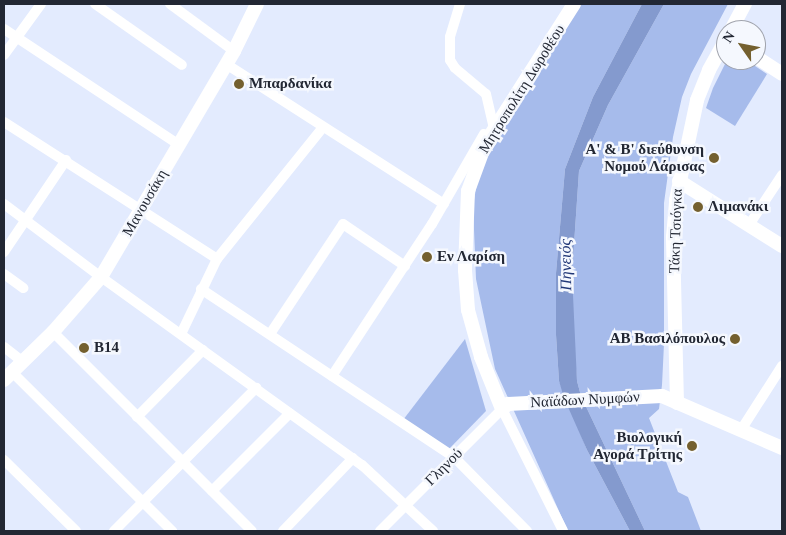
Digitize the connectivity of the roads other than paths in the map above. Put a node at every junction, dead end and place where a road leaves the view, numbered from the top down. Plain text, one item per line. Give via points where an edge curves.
1 (40, 4) edge
2 (95, 4) edge
3 (170, 4) edge
4 (258, 4) edge
5 (460, 4) edge
6 (574, 4) edge
7 (745, 4) edge
8 (736, 20) edge
9 (4, 29) edge
10 (16, 37) junction
11 (234, 51) junction
12 (4, 54) edge
13 (716, 57) edge
14 (226, 64) junction
15 (766, 64) edge
16 (182, 65) dead end
17 (782, 74) edge
18 (4, 122) edge
19 (493, 124) junction
20 (323, 127) junction
21 (179, 145) junction
22 (66, 160) junction
23 (782, 175) edge
24 (679, 180) junction
25 (4, 204) edge
26 (444, 204) junction
27 (142, 209) junction
28 (26, 219) junction
29 (749, 225) junction
30 (782, 246) edge
31 (4, 252) edge
32 (217, 259) junction
33 (405, 266) junction
34 (4, 274) edge
35 (101, 277) junction
36 (24, 288) dead end
37 (201, 288) junction
38 (53, 332) junction
39 (181, 334) junction
40 (270, 334) junction
41 (4, 347) edge
42 (203, 350) junction
43 (23, 362) junction
44 (782, 366) edge
45 (8, 376) edge
46 (332, 376) junction
47 (256, 388) junction
48 (677, 403) junction
49 (505, 406) junction
50 (290, 413) junction
51 (137, 417) junction
52 (741, 430) junction
53 (782, 448) edge
54 (454, 457) junction
55 (353, 458) junction
56 (4, 460) edge
57 (183, 462) junction
58 (212, 492) junction
59 (143, 502) junction
60 (406, 506) junction
61 (76, 531) edge
62 (114, 531) edge
63 (172, 531) edge
64 (252, 531) edge
65 (283, 531) edge
66 (380, 531) edge
67 (433, 531) edge
68 (527, 531) edge
69 (563, 531) edge

1 - 10 street
2 - 16 street
3 - 11 street
4 - 11 street, Μανουσάκη
5 - 19 street via 450,37 450,60 486,94
6 - 19 street, Μητροπολίτη Δωροθέου
7 - 8 street
9 - 10 street
10 - 12 street
10 - 21 street
11 - 14 street, Μανουσάκη
13 - 24 street, Τάκη Τσιόγκα via 697,100
14 - 20 street
14 - 21 street, Μανουσάκη
15 - 17 street
18 - 22 street
19 - 26 street, Μητροπολίτη Δωροθέου
19 - 49 street, Μητροπολίτη Δωροθέου via 468,191 465,270 472,328 484,368
20 - 26 street
20 - 32 street
21 - 27 street, Μανουσάκη
22 - 27 street
22 - 28 street
23 - 29 street
24 - 29 street
24 - 48 street, Τάκη Τσιόγκα via 673,237
25 - 28 street
26 - 33 street, Μητροπολίτη Δωροθέου
27 - 32 street
27 - 35 street, Μανουσάκη
28 - 31 street
28 - 35 street
29 - 30 street
32 - 37 street
33 - 40 street via 343,224
33 - 46 street, Μητροπολίτη Δωροθέου
34 - 36 street
35 - 38 street, Μανουσάκη
35 - 39 street
37 - 39 street
37 - 40 street
38 - 43 street, Μανουσάκη
38 - 51 street
39 - 42 street
40 - 46 street
41 - 43 street
42 - 47 street
42 - 51 street
43 - 45 street, Μανουσάκη
44 - 52 street
45 - 59 street
46 - 54 street
47 - 50 street
47 - 57 street
48 - 49 street, Ναϊάδων Νυμφών via 662,396
48 - 52 street
49 - 54 street, Γληνού
49 - 69 street
50 - 55 street
50 - 58 street
51 - 57 street
52 - 53 street
54 - 60 street, Γληνού
54 - 68 street
55 - 60 street
55 - 65 street
56 - 61 street
57 - 58 street
57 - 59 street
58 - 64 street
59 - 62 street
59 - 63 street
60 - 66 street, Γληνού
60 - 67 street

